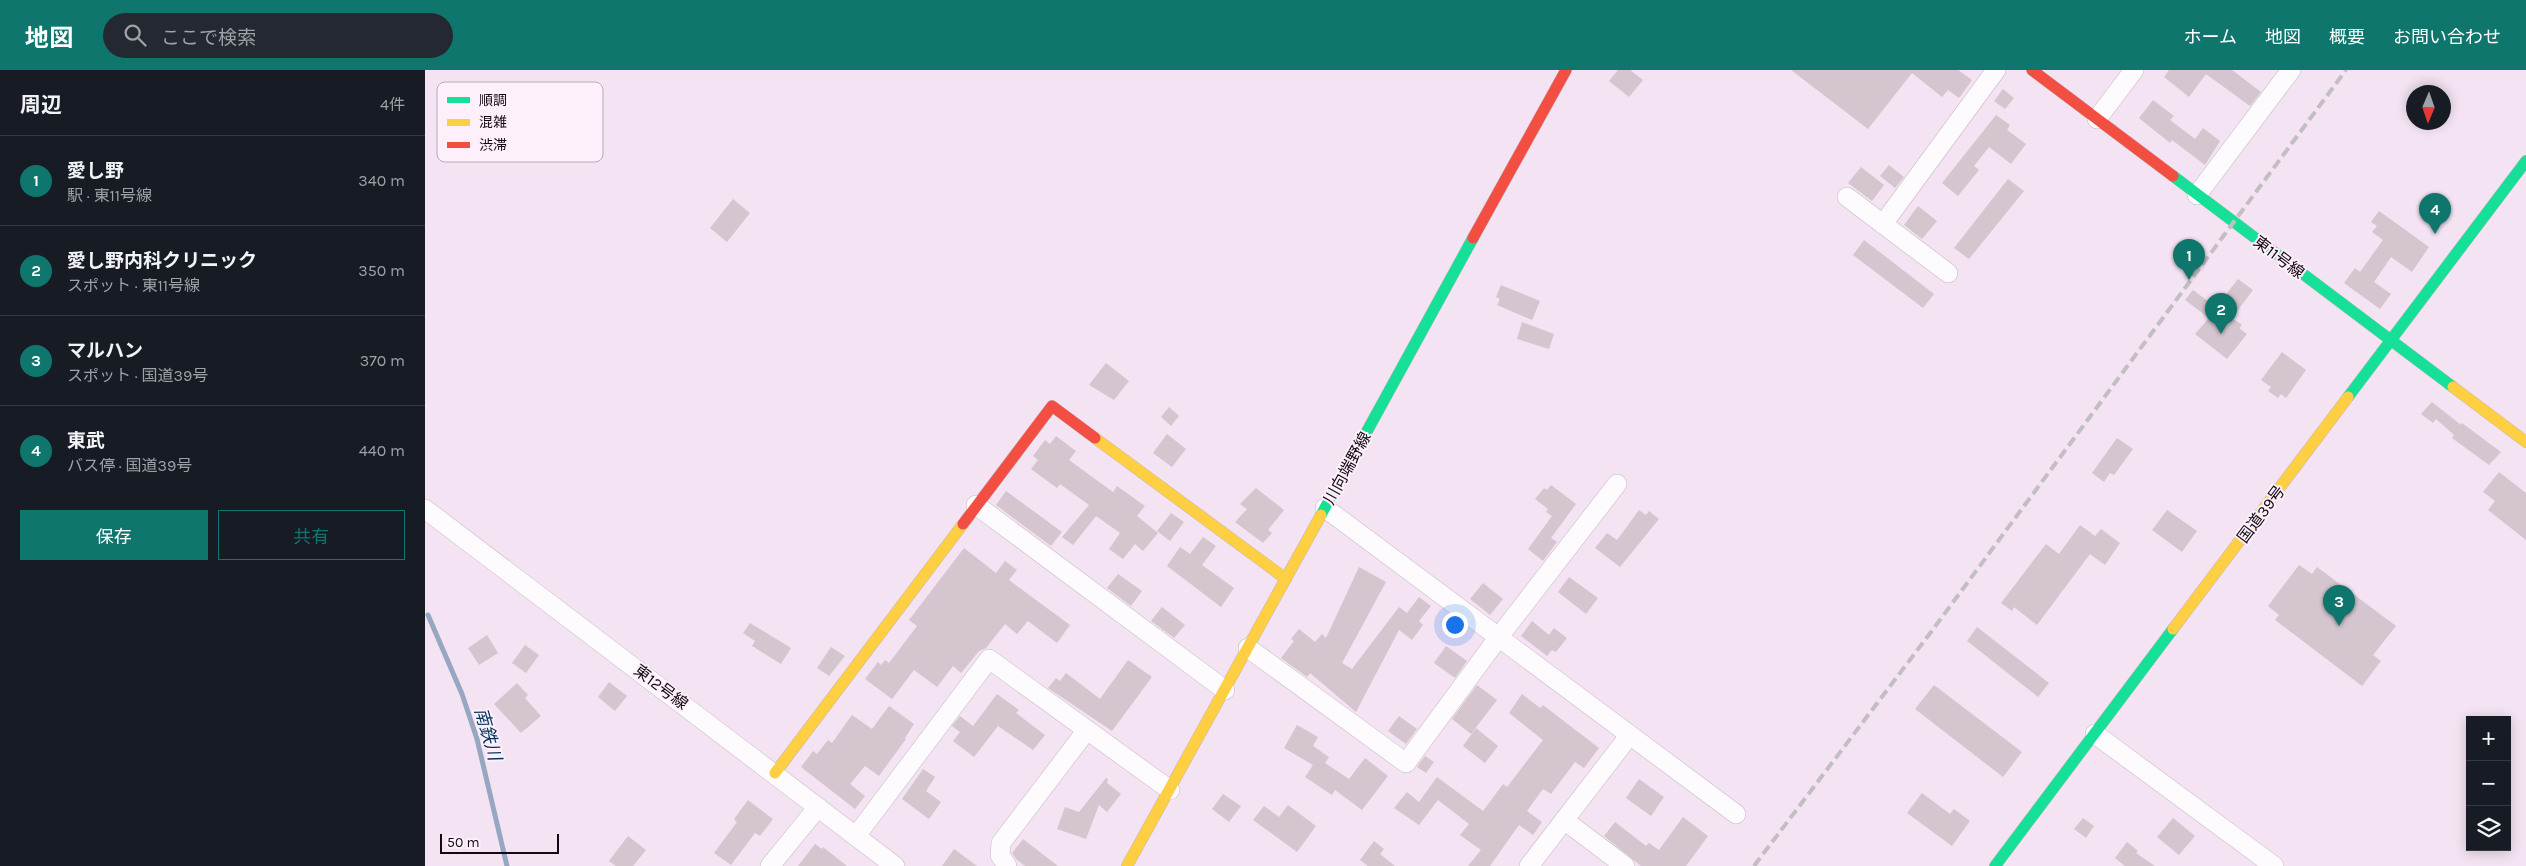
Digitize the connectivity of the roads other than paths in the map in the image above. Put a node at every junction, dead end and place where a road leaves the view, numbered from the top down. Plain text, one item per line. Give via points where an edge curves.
1 (1566, 70) edge
2 (1996, 70) edge
3 (2032, 70) edge
4 (2134, 70) edge
5 (2283, 73) edge
6 (2097, 119) junction
7 (2526, 161) edge
8 (2197, 195) junction
9 (1847, 197) dead end
10 (1883, 224) junction
11 (1948, 272) dead end
12 (2392, 340) junction
13 (2526, 442) edge
14 (1617, 484) dead end
15 (976, 505) junction
16 (1325, 508) junction
17 (425, 509) edge
18 (1286, 579) junction
19 (1498, 638) junction
20 (1248, 648) junction
21 (1225, 690) junction
22 (1087, 730) junction
23 (2095, 734) junction
24 (1629, 736) junction
25 (775, 773) junction
26 (1169, 790) junction
27 (818, 806) junction
28 (1736, 814) dead end
29 (1565, 820) junction
30 (856, 836) junction
31 (770, 866) edge
32 (895, 866) edge
33 (1007, 866) edge
34 (1127, 866) edge
35 (1529, 866) edge
36 (1625, 866) edge
37 (1995, 866) edge
38 (2274, 866) edge

1 - 16 main road, 川向端野線
2 - 10 street
3 - 6 main road, 東11号線
4 - 6 street
5 - 8 street
6 - 8 main road, 東11号線
7 - 12 main road, 国道39号
8 - 12 main road, 東11号線
9 - 10 street
10 - 11 street
12 - 13 main road, 東11号線
12 - 23 main road, 国道39号
14 - 19 street
15 - 18 main road via 1052,406
15 - 21 street
15 - 25 main road
16 - 18 main road, 川向端野線
16 - 19 street
17 - 25 street, 東12号線
18 - 20 main road, 川向端野線
19 - 20 street via 1406,763
19 - 24 street
20 - 21 main road, 川向端野線
21 - 26 main road, 川向端野線
22 - 26 street
22 - 30 street via 989,659
22 - 33 street via 1001,843 1000,855
23 - 37 main road, 国道39号
23 - 38 street
24 - 28 street
24 - 29 street
25 - 27 street, 東12号線
26 - 34 main road, 川向端野線
27 - 30 street, 東12号線
27 - 31 street
29 - 35 street
29 - 36 street
30 - 32 street, 東12号線

